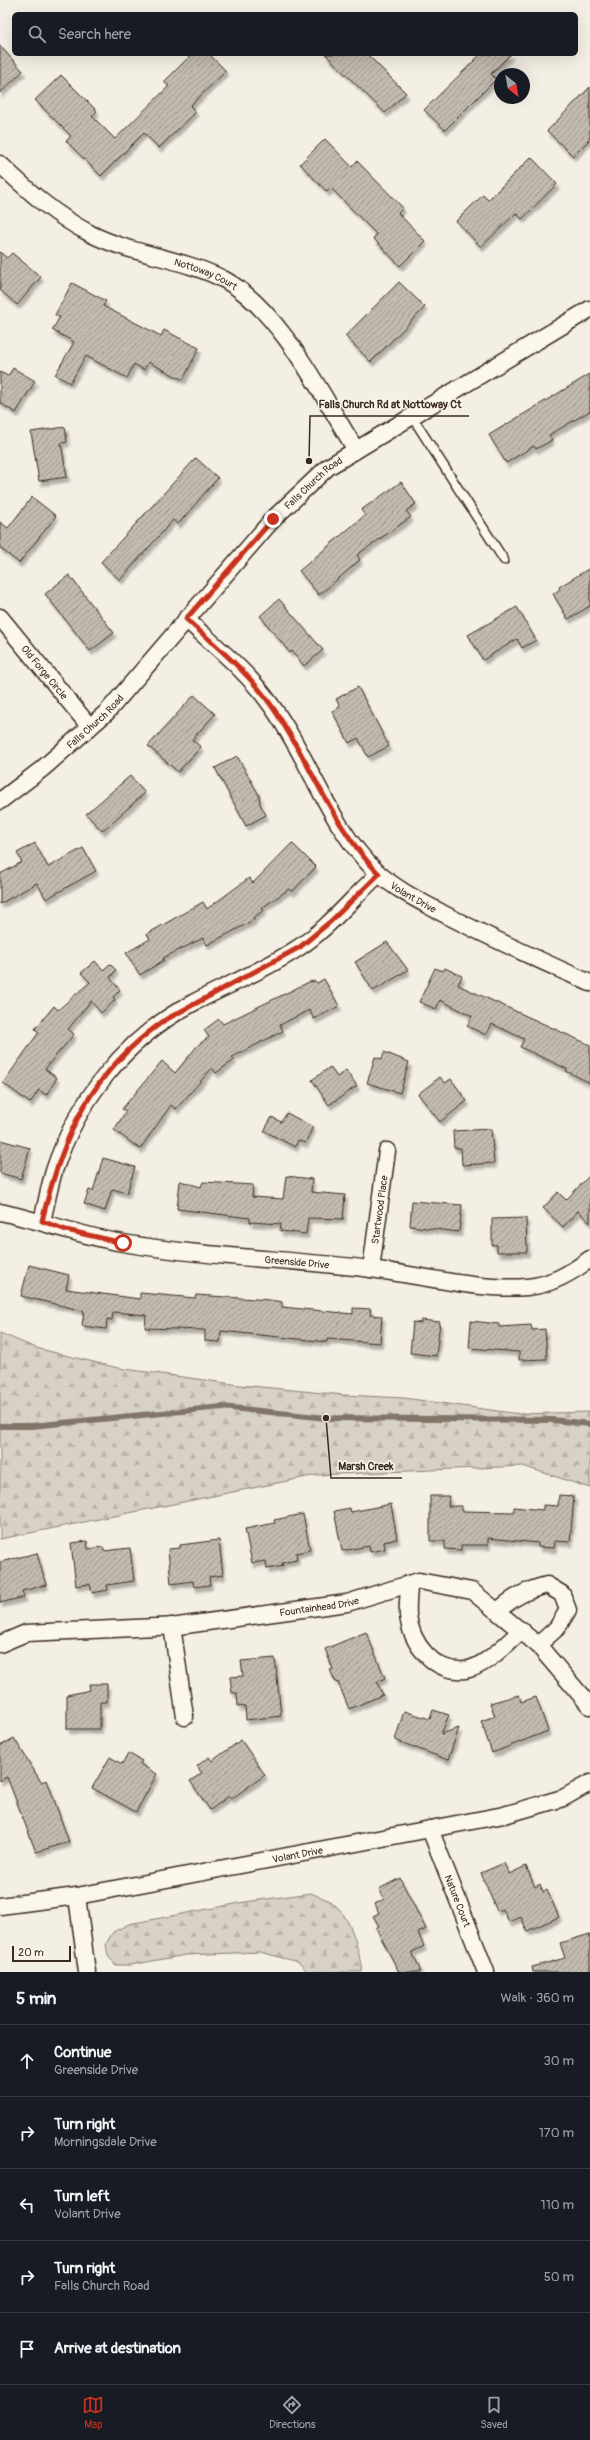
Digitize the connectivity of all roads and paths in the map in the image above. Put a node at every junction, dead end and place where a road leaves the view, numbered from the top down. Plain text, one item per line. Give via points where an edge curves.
1 (0, 164) edge
2 (590, 309) edge
3 (411, 415) junction
4 (356, 450) junction
5 (504, 560) dead end
6 (0, 617) edge
7 (186, 619) junction
8 (90, 727) junction
9 (0, 800) edge
10 (379, 874) junction
11 (590, 983) edge
12 (387, 1151) dead end
13 (0, 1212) edge
14 (42, 1221) junction
15 (590, 1259) edge
16 (371, 1269) junction
17 (409, 1584) junction
18 (498, 1611) junction
19 (172, 1626) junction
20 (522, 1630) junction
21 (0, 1644) edge
22 (538, 1645) junction
23 (590, 1706) edge
24 (185, 1717) dead end
25 (590, 1783) edge
26 (430, 1829) junction
27 (76, 1896) junction
28 (0, 1906) edge
29 (87, 1972) edge
30 (486, 1972) edge

1 - 4 street, Nottoway Court via 46,207 91,234 136,251 196,268 225,280 248,297 284,334
2 - 3 street, Falls Church Road
3 - 4 street, Falls Church Road
3 - 5 lane
4 - 7 street, Falls Church Road via 328,467 273,519
6 - 8 street, Old Forge Circle
7 - 8 street, Falls Church Road via 107,712
7 - 10 street, Volant Drive via 230,659 271,705 310,769 332,813 364,859
8 - 9 street, Falls Church Road via 27,782
10 - 11 street, Volant Drive via 402,892 487,937
10 - 14 street via 300,947 184,1008 148,1032 124,1054 103,1077 80,1113 54,1172
12 - 16 street, Startwood Place
13 - 14 street, Greenside Drive
14 - 16 street, Greenside Drive via 66,1230 123,1243
15 - 16 street, Greenside Drive via 559,1278 528,1287 491,1286
17 - 18 street, Fountainhead Drive via 419,1581 472,1590
17 - 19 street, Fountainhead Drive via 347,1603
17 - 20 street via 408,1615 418,1647 441,1667 465,1670 492,1657
18 - 20 street, Fountainhead Drive
18 - 22 street via 512,1598 530,1589 547,1585 562,1594 568,1610 563,1620
19 - 21 street, Fountainhead Drive via 26,1633
19 - 24 street
20 - 22 street, Fountainhead Drive
22 - 23 street, Fountainhead Drive
25 - 26 street, Volant Drive via 563,1798 538,1806
26 - 27 street, Volant Drive
26 - 30 street, Nature Court
27 - 28 street, Volant Drive
27 - 29 street

